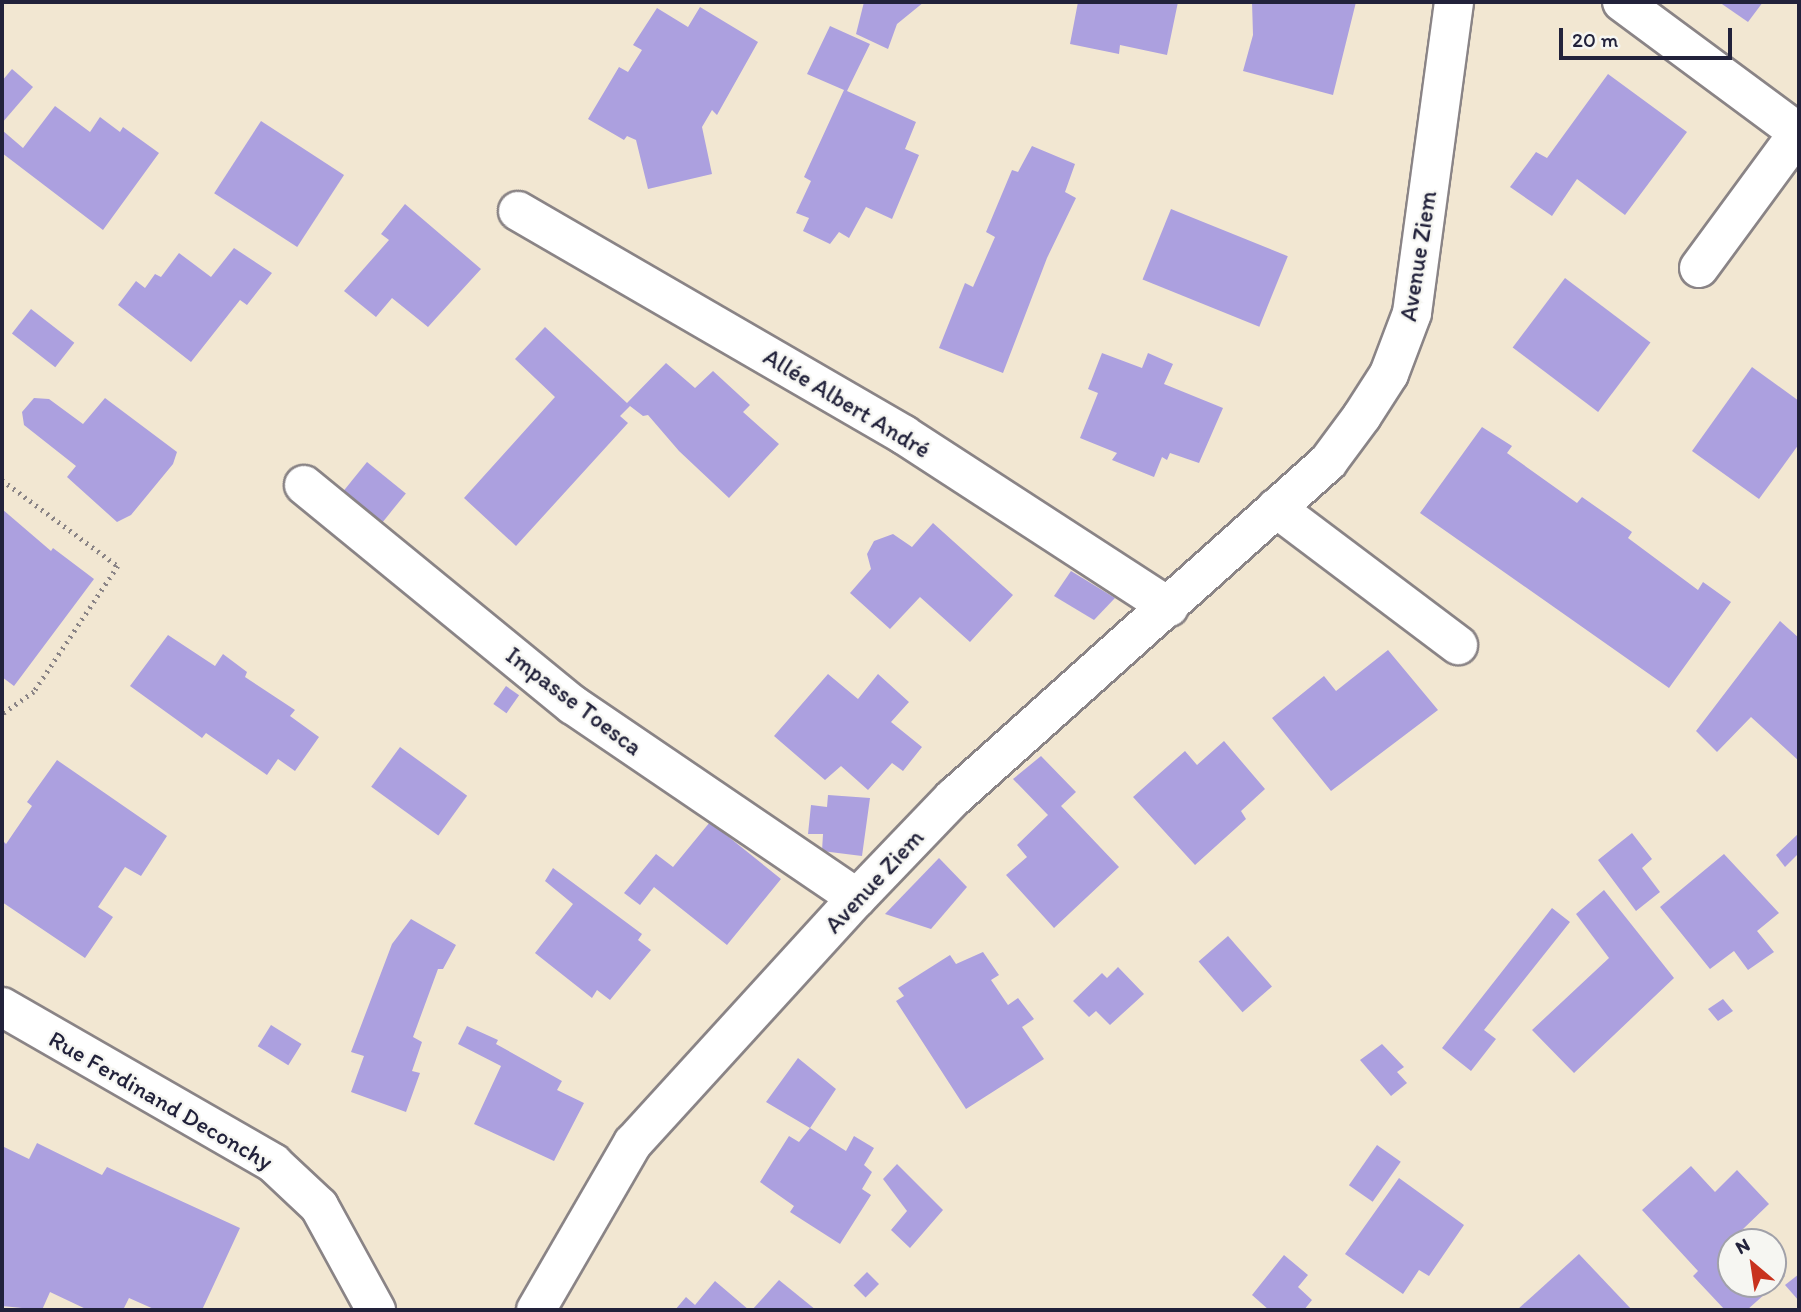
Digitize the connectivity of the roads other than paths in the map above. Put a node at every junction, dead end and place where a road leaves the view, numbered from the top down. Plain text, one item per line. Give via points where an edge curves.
1 (1454, 2) edge
2 (1622, 2) edge
3 (1799, 133) edge
4 (518, 211) dead end
5 (1699, 268) dead end
6 (304, 485) dead end
7 (1276, 508) junction
8 (1169, 607) junction
9 (1458, 645) dead end
10 (857, 898) junction
11 (2, 1007) edge
12 (376, 1310) edge
13 (536, 1310) edge

1 - 7 street, Avenue Ziem via 1412,313 1389,374 1362,416 1328,461
2 - 3 street
3 - 5 street
4 - 8 street, Allée Albert André via 904,435
6 - 10 street, Impasse Toesca via 573,705
7 - 8 street, Avenue Ziem
7 - 9 street
8 - 10 street, Avenue Ziem via 953,798
10 - 13 street, Avenue Ziem via 633,1143
11 - 12 street, Rue Ferdinand Deconchy via 273,1163 320,1206

